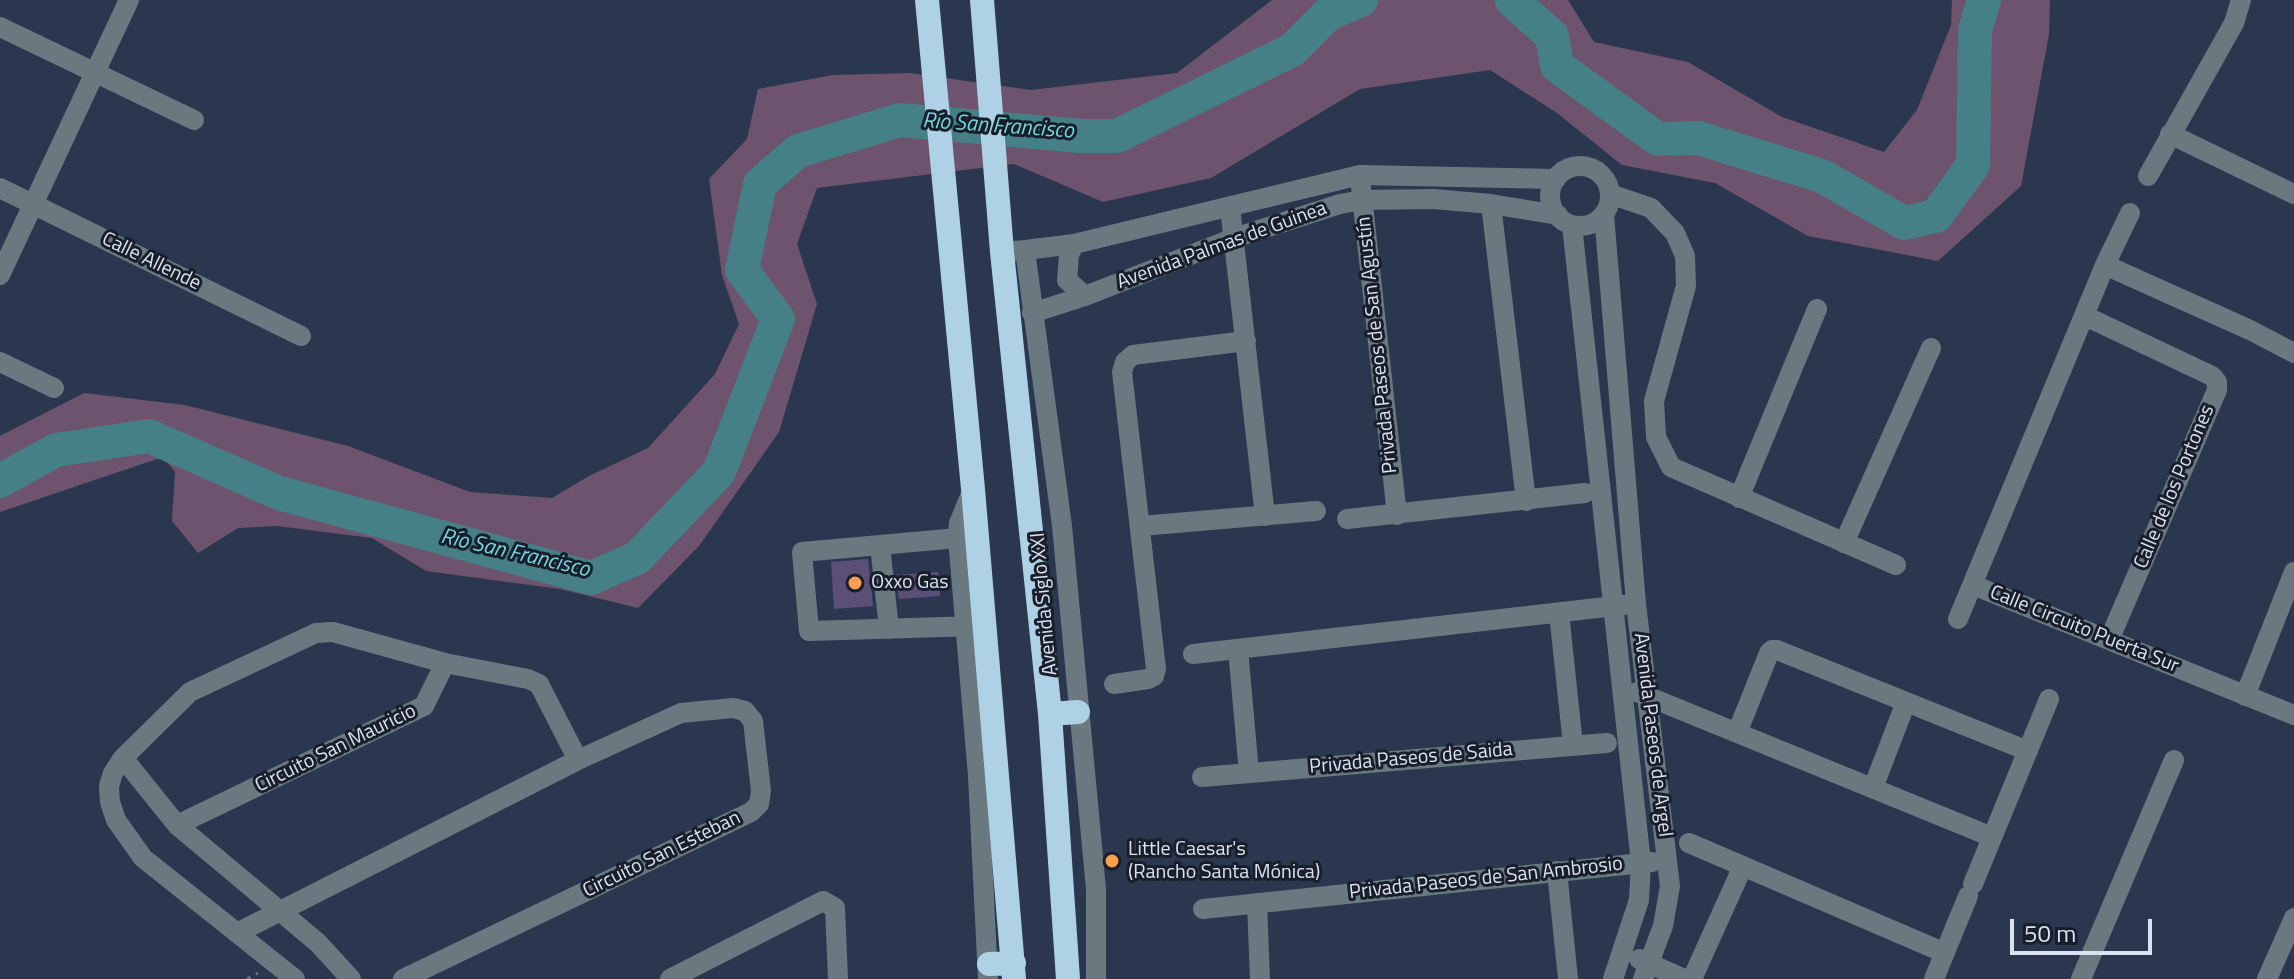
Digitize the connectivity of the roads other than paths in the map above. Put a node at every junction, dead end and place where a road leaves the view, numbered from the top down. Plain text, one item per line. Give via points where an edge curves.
1 (129, 0) edge
2 (927, 0) edge
3 (982, 0) edge
4 (2241, 0) edge
5 (0, 27) edge
6 (96, 73) junction
7 (194, 120) dead end
8 (2170, 134) junction
9 (1360, 175) junction
10 (2148, 176) dead end
11 (1556, 179) junction
12 (0, 188) edge
13 (2294, 194) edge
14 (1362, 200) junction
15 (1491, 204) junction
16 (1607, 204) junction
17 (34, 205) junction
18 (1230, 207) junction
19 (2130, 213) dead end
20 (1565, 220) junction
21 (1234, 238) junction
22 (1074, 244) junction
23 (1014, 251) junction
24 (2105, 265) junction
25 (0, 275) edge
26 (1085, 296) junction
27 (1817, 309) dead end
28 (1032, 313) junction
29 (2085, 316) junction
30 (301, 336) dead end
31 (1246, 341) junction
32 (1931, 348) dead end
33 (2294, 353) edge
34 (0, 362) edge
35 (54, 388) dead end
36 (973, 489) junction
37 (1593, 492) junction
38 (1739, 498) junction
39 (1526, 501) junction
40 (1316, 511) dead end
41 (1397, 515) junction
42 (1265, 516) junction
43 (1347, 519) dead end
44 (1141, 526) junction
45 (958, 538) junction
46 (1844, 543) junction
47 (880, 545) junction
48 (1896, 565) dead end
49 (2294, 572) edge
50 (1973, 585) junction
51 (1636, 604) junction
52 (1612, 607) junction
53 (1559, 613) junction
54 (1958, 619) dead end
55 (975, 626) junction
56 (889, 629) junction
57 (2109, 640) junction
58 (1238, 649) junction
59 (1193, 654) dead end
60 (445, 663) junction
61 (1114, 684) dead end
62 (1621, 687) junction
63 (1646, 694) junction
64 (2245, 696) junction
65 (2049, 699) dead end
66 (1906, 702) junction
67 (1078, 712) junction
68 (1050, 714) junction
69 (2294, 715) edge
70 (1737, 733) junction
71 (1607, 743) dead end
72 (1573, 745) junction
73 (2028, 751) junction
74 (123, 758) junction
75 (578, 760) junction
76 (2174, 760) dead end
77 (1249, 773) junction
78 (1202, 777) dead end
79 (1873, 788) junction
80 (177, 825) junction
81 (1992, 837) junction
82 (1689, 843) dead end
83 (1668, 860) junction
84 (1641, 863) junction
85 (1743, 866) junction
86 (1557, 871) junction
87 (1257, 903) junction
88 (1203, 909) dead end
89 (279, 910) junction
90 (2294, 918) edge
91 (237, 933) junction
92 (1624, 953) junction
93 (1945, 953) junction
94 (1014, 971) edge
95 (1646, 971) edge
96 (988, 972) edge
97 (295, 979) edge
98 (351, 979) edge
99 (403, 979) edge
100 (670, 979) edge
101 (838, 979) edge
102 (1068, 979) edge
103 (1096, 979) edge
104 (1260, 979) edge
105 (1568, 979) edge
106 (1613, 979) edge
107 (1684, 979) edge
108 (1692, 979) edge
109 (1934, 979) edge
110 (2081, 979) edge
111 (2267, 979) edge

1 - 6 street
2 - 36 highway
3 - 23 highway, Avenida Siglo XXI via 995,171
4 - 8 street via 2234,23
5 - 6 street
6 - 7 street
6 - 17 street
8 - 10 street
8 - 13 street
9 - 11 street, Avenida Palmas de Guinea
9 - 14 street, Privada Paseos de San Agustín
9 - 18 street, Avenida Palmas de Guinea
11 - 16 street via 1573,167 1593,169 1602,175
11 - 20 street via 1551,198
12 - 17 street, Calle Allende
14 - 15 street, Avenida Palmas de Guinea
14 - 21 street, Avenida Palmas de Guinea
14 - 41 street, Privada Paseos de San Agustín
15 - 20 street, Avenida Palmas de Guinea
15 - 39 street
16 - 20 street via 1590,224
16 - 38 street via 1651,208 1675,233 1685,256 1686,286 1654,401 1656,437 1671,467
16 - 51 street, Avenida Paseos de Argel
17 - 25 street
17 - 30 street, Calle Allende
18 - 21 street
18 - 22 street, Avenida Palmas de Guinea
19 - 24 street, Calle Circuito Puerta Sur
20 - 37 street
21 - 26 street, Avenida Palmas de Guinea
21 - 31 street
22 - 23 street, Avenida Palmas de Guinea
22 - 26 street via 1067,280
23 - 28 street, Avenida Siglo XXI
23 - 68 highway, Avenida Siglo XXI
24 - 29 street, Calle Circuito Puerta Sur
24 - 33 street
26 - 28 street, Avenida Palmas de Guinea
27 - 38 street
28 - 67 street, Avenida Siglo XXI via 1062,526
29 - 50 street, Calle Circuito Puerta Sur
29 - 57 street, Calle de los Portones via 2217,382
31 - 42 street
31 - 44 street via 1133,355 1125,362
32 - 46 street
34 - 35 street
36 - 45 street
36 - 55 highway
37 - 39 street
37 - 52 street, Avenida Paseos de Argel
38 - 46 street
39 - 41 street
40 - 42 street
41 - 43 street
42 - 44 street
44 - 61 street via 1156,669 1148,679
45 - 47 street
45 - 55 street
46 - 48 street
47 - 56 street
47 - 56 street via 802,552 809,631
49 - 64 street
50 - 54 street
50 - 57 street, Calle Circuito Puerta Sur
51 - 52 street
51 - 63 street, Avenida Paseos de Argel
52 - 53 street
52 - 62 street, Avenida Paseos de Argel
53 - 58 street
53 - 72 street
55 - 56 street
55 - 94 highway
55 - 96 street
57 - 64 street, Calle Circuito Puerta Sur
58 - 59 street
58 - 77 street
60 - 74 street via 333,632 316,633 190,692
60 - 75 street via 539,684
60 - 80 street, Circuito San Mauricio via 424,706
62 - 63 street
62 - 84 street, Avenida Paseos de Argel
63 - 70 street
63 - 83 street, Avenida Paseos de Argel
64 - 69 street, Calle Circuito Puerta Sur
65 - 73 street
66 - 70 street via 1772,650
66 - 73 street
66 - 79 street
67 - 68 highway
67 - 103 street, Avenida Siglo XXI via 1096,889
68 - 102 highway, Avenida Siglo XXI
70 - 79 street
71 - 72 street, Privada Paseos de Saida
72 - 77 street, Privada Paseos de Saida
73 - 81 street
74 - 80 street
74 - 91 street via 109,786 116,820 143,858
75 - 89 street, Circuito San Esteban
75 - 99 street, Circuito San Esteban via 681,713 733,708 745,711 753,721 759,804
76 - 110 street
77 - 78 street, Privada Paseos de Saida
79 - 81 street
80 - 89 street
81 - 93 street
82 - 85 street
83 - 84 street, Privada Paseos de San Ambrosio
83 - 95 street, Avenida Paseos de Argel via 1663,926
84 - 86 street, Privada Paseos de San Ambrosio
84 - 92 street, Avenida Paseos de Argel via 1639,900
85 - 93 street
85 - 108 street
86 - 87 street, Privada Paseos de San Ambrosio
86 - 105 street
87 - 88 street, Privada Paseos de San Ambrosio
87 - 104 street
89 - 91 street, Circuito San Esteban
89 - 98 street
90 - 111 street
91 - 97 street
92 - 95 street
92 - 106 street, Avenida Paseos de Argel
93 - 109 street
94 - 96 highway
95 - 107 street
100 - 101 street via 823,901 835,908

